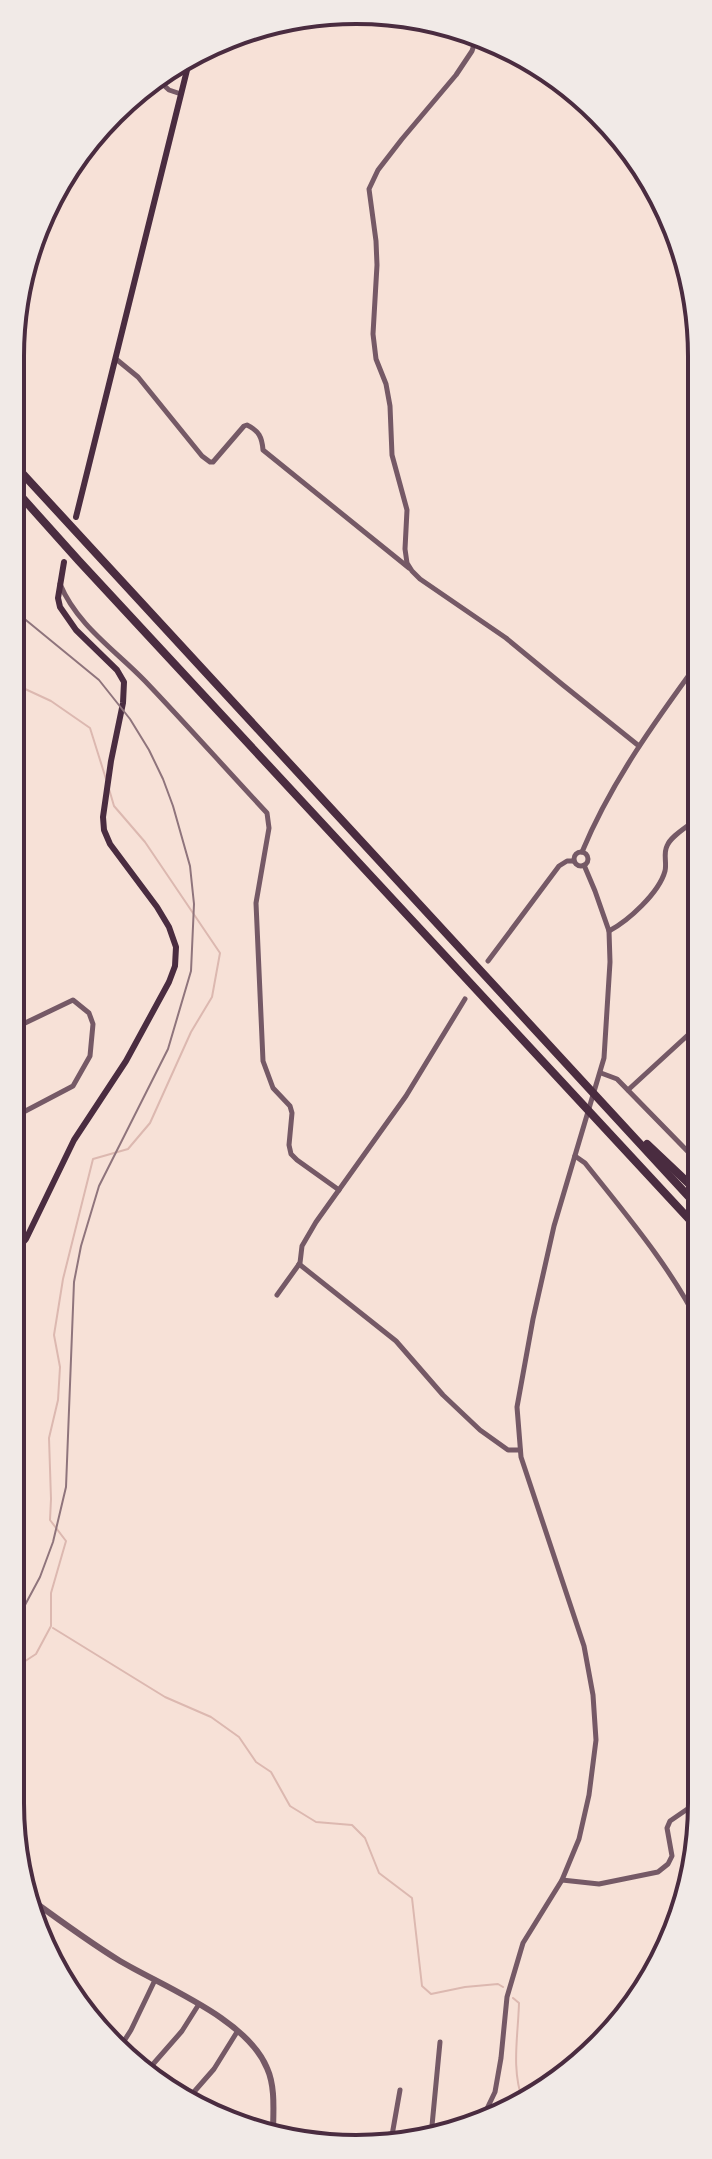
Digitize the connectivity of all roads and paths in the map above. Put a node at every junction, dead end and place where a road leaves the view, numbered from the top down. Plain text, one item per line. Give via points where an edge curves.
1 (474, 46) edge
2 (187, 70) edge
3 (164, 86) edge
4 (181, 94) junction
5 (116, 359) junction
6 (24, 475) edge
7 (24, 499) edge
8 (76, 517) dead end
9 (64, 562) dead end
10 (410, 568) junction
11 (60, 583) junction
12 (688, 676) edge
13 (639, 746) junction
14 (688, 828) edge
15 (582, 852) junction
16 (574, 861) junction
17 (584, 865) junction
18 (609, 931) junction
19 (488, 961) dead end
20 (465, 999) dead end
21 (24, 1024) edge
22 (688, 1035) edge
23 (601, 1073) junction
24 (628, 1090) junction
25 (600, 1100) junction
26 (24, 1112) edge
27 (688, 1152) edge
28 (575, 1156) junction
29 (688, 1183) edge
30 (339, 1190) junction
31 (688, 1196) edge
32 (688, 1218) edge
33 (24, 1241) edge
34 (299, 1264) junction
35 (277, 1295) dead end
36 (688, 1305) edge
37 (520, 1450) junction
38 (688, 1809) edge
39 (562, 1880) junction
40 (41, 1906) edge
41 (155, 1980) junction
42 (199, 2004) junction
43 (237, 2032) junction
44 (124, 2041) edge
45 (440, 2042) dead end
46 (152, 2065) edge
47 (400, 2090) dead end
48 (193, 2093) edge
49 (487, 2108) edge
50 (273, 2125) edge
51 (432, 2126) edge
52 (392, 2133) edge

1 - 10 street via 369,189 377,265 373,334 390,406 392,455 407,510 405,549
2 - 4 main road
3 - 4 street
4 - 5 main road
5 - 8 main road
5 - 10 street via 138,377 210,462 244,426 253,428 263,450
6 - 25 highway
7 - 32 highway
9 - 11 main road
10 - 13 street
11 - 30 street via 84,622 267,813 256,903 263,1061 273,1088 292,1113 291,1154
11 - 33 main road via 60,607 121,676 125,690 104,830 169,927 175,966 126,1061 74,1140
12 - 13 street
13 - 15 street
14 - 18 street via 668,843 666,870 652,893
15 - 16 street
15 - 17 street via 587,858
16 - 17 street
16 - 19 street via 559,866
17 - 18 street
18 - 23 street
20 - 30 street via 406,1096
21 - 26 street via 73,1000 93,1024 90,1056 73,1086
22 - 24 street
23 - 24 street
23 - 28 street
24 - 27 street
25 - 29 highway
25 - 31 highway
28 - 36 street via 647,1241
28 - 37 street via 533,1319 517,1407
30 - 34 street via 302,1246
34 - 35 street
34 - 37 street via 396,1341 480,1430 508,1450
37 - 39 street via 584,1646 593,1695 596,1740 589,1795
38 - 39 street via 670,1821 672,1856 658,1872 599,1884
39 - 49 street via 523,1943 507,1997 495,2092
40 - 41 street
41 - 42 street
41 - 44 street
42 - 43 street
42 - 46 street
43 - 48 street
43 - 50 street via 267,2067
45 - 51 street
47 - 52 street

